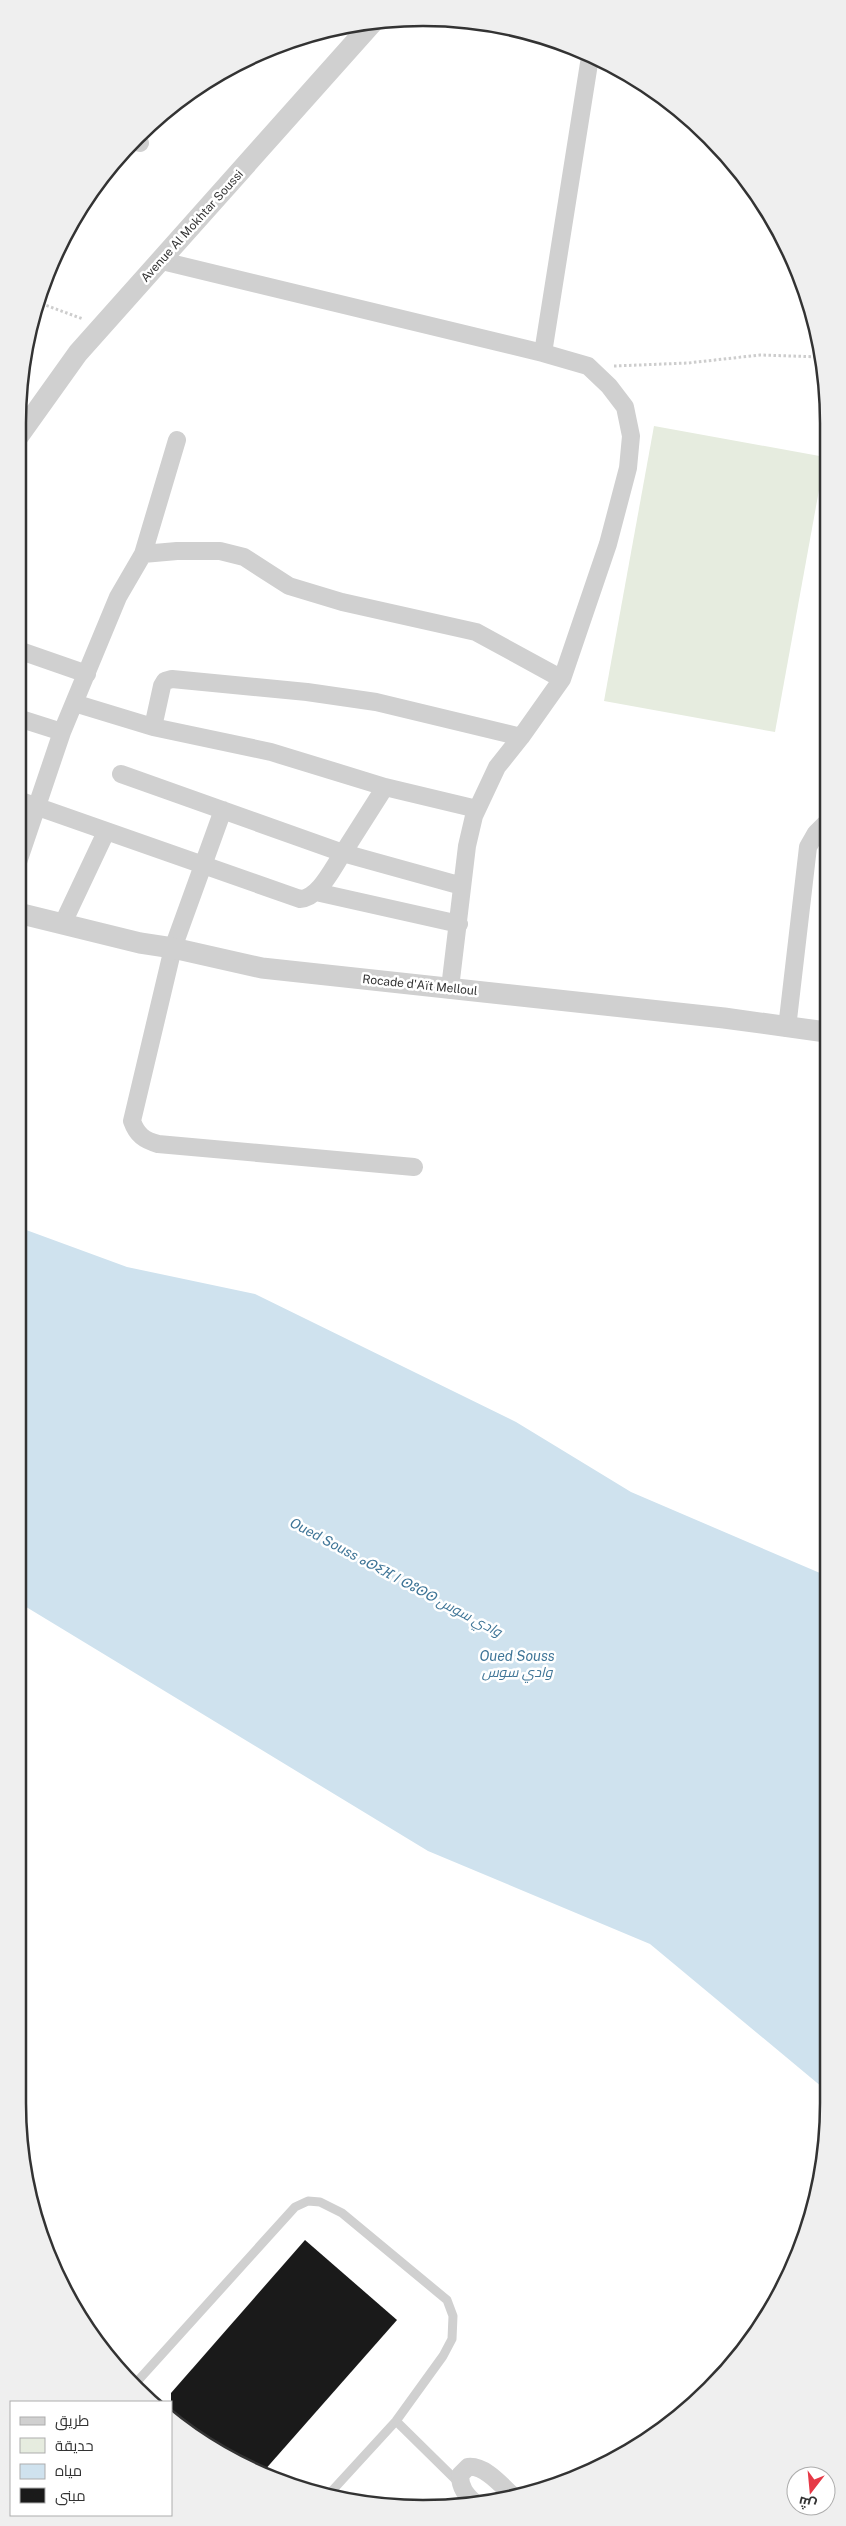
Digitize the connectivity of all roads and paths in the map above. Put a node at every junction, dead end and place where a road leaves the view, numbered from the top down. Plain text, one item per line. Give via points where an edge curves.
1 (365, 31) edge
2 (589, 63) edge
3 (162, 261) junction
4 (44, 305) edge
5 (103, 326) junction
6 (543, 352) junction
7 (814, 357) edge
8 (588, 366) junction
9 (26, 426) edge
10 (177, 440) dead end
11 (143, 554) junction
12 (26, 653) edge
13 (87, 674) junction
14 (562, 679) junction
15 (74, 703) junction
16 (26, 721) edge
17 (153, 726) junction
18 (62, 732) junction
19 (522, 737) junction
20 (121, 774) dead end
21 (385, 787) junction
22 (26, 803) edge
23 (37, 806) junction
24 (477, 809) junction
25 (223, 810) junction
26 (820, 829) edge
27 (106, 832) junction
28 (26, 838) edge
29 (343, 854) junction
30 (204, 866) junction
31 (462, 886) junction
32 (316, 892) junction
33 (26, 915) edge
34 (63, 923) junction
35 (459, 924) junction
36 (173, 948) junction
37 (450, 988) junction
38 (787, 1028) junction
39 (820, 1031) edge
40 (414, 1167) dead end
41 (139, 2381) edge
42 (396, 2421) junction
43 (460, 2484) junction
44 (334, 2489) edge
45 (507, 2490) edge
46 (468, 2497) edge

1 - 3 street, Avenue Al Mokhtar Soussi
2 - 6 street
3 - 5 street, Avenue Al Mokhtar Soussi
3 - 6 street
4 - 5 path
5 - 9 street, Avenue Al Mokhtar Soussi via 78,353
6 - 8 street
7 - 8 path via 760,355 632,367
8 - 14 street via 625,407 631,436 628,468 608,544
10 - 11 street
11 - 13 street via 118,597
11 - 14 street via 177,550 220,551 244,557 288,586 342,602 476,632
12 - 13 street
13 - 15 street
14 - 19 street
15 - 17 street
15 - 18 street
16 - 18 street
17 - 19 street via 162,686 172,679 376,702
17 - 21 street via 270,752
18 - 23 street
19 - 24 street via 497,767
20 - 25 street
21 - 24 street
21 - 29 street
22 - 23 street
23 - 27 street
23 - 28 street
24 - 31 street via 467,846
25 - 29 street
25 - 30 street
26 - 38 street via 808,847
27 - 30 street
27 - 34 street
29 - 31 street
29 - 32 street
30 - 32 street via 300,899 309,899
30 - 36 street
31 - 35 street
32 - 35 street
33 - 34 street, Rocade d'Aït Melloul
34 - 36 street, Rocade d'Aït Melloul
35 - 37 street
36 - 37 street, Rocade d'Aït Melloul via 262,968
36 - 40 street via 132,1121 145,1140 158,1144
37 - 38 street, Rocade d'Aït Melloul via 724,1018
38 - 39 street, Rocade d'Aït Melloul
41 - 42 lane via 295,2207 308,2201 320,2202 342,2213 446,2300 453,2316 452,2339
42 - 43 lane
42 - 44 lane
43 - 45 street via 463,2470 475,2466
43 - 46 street

